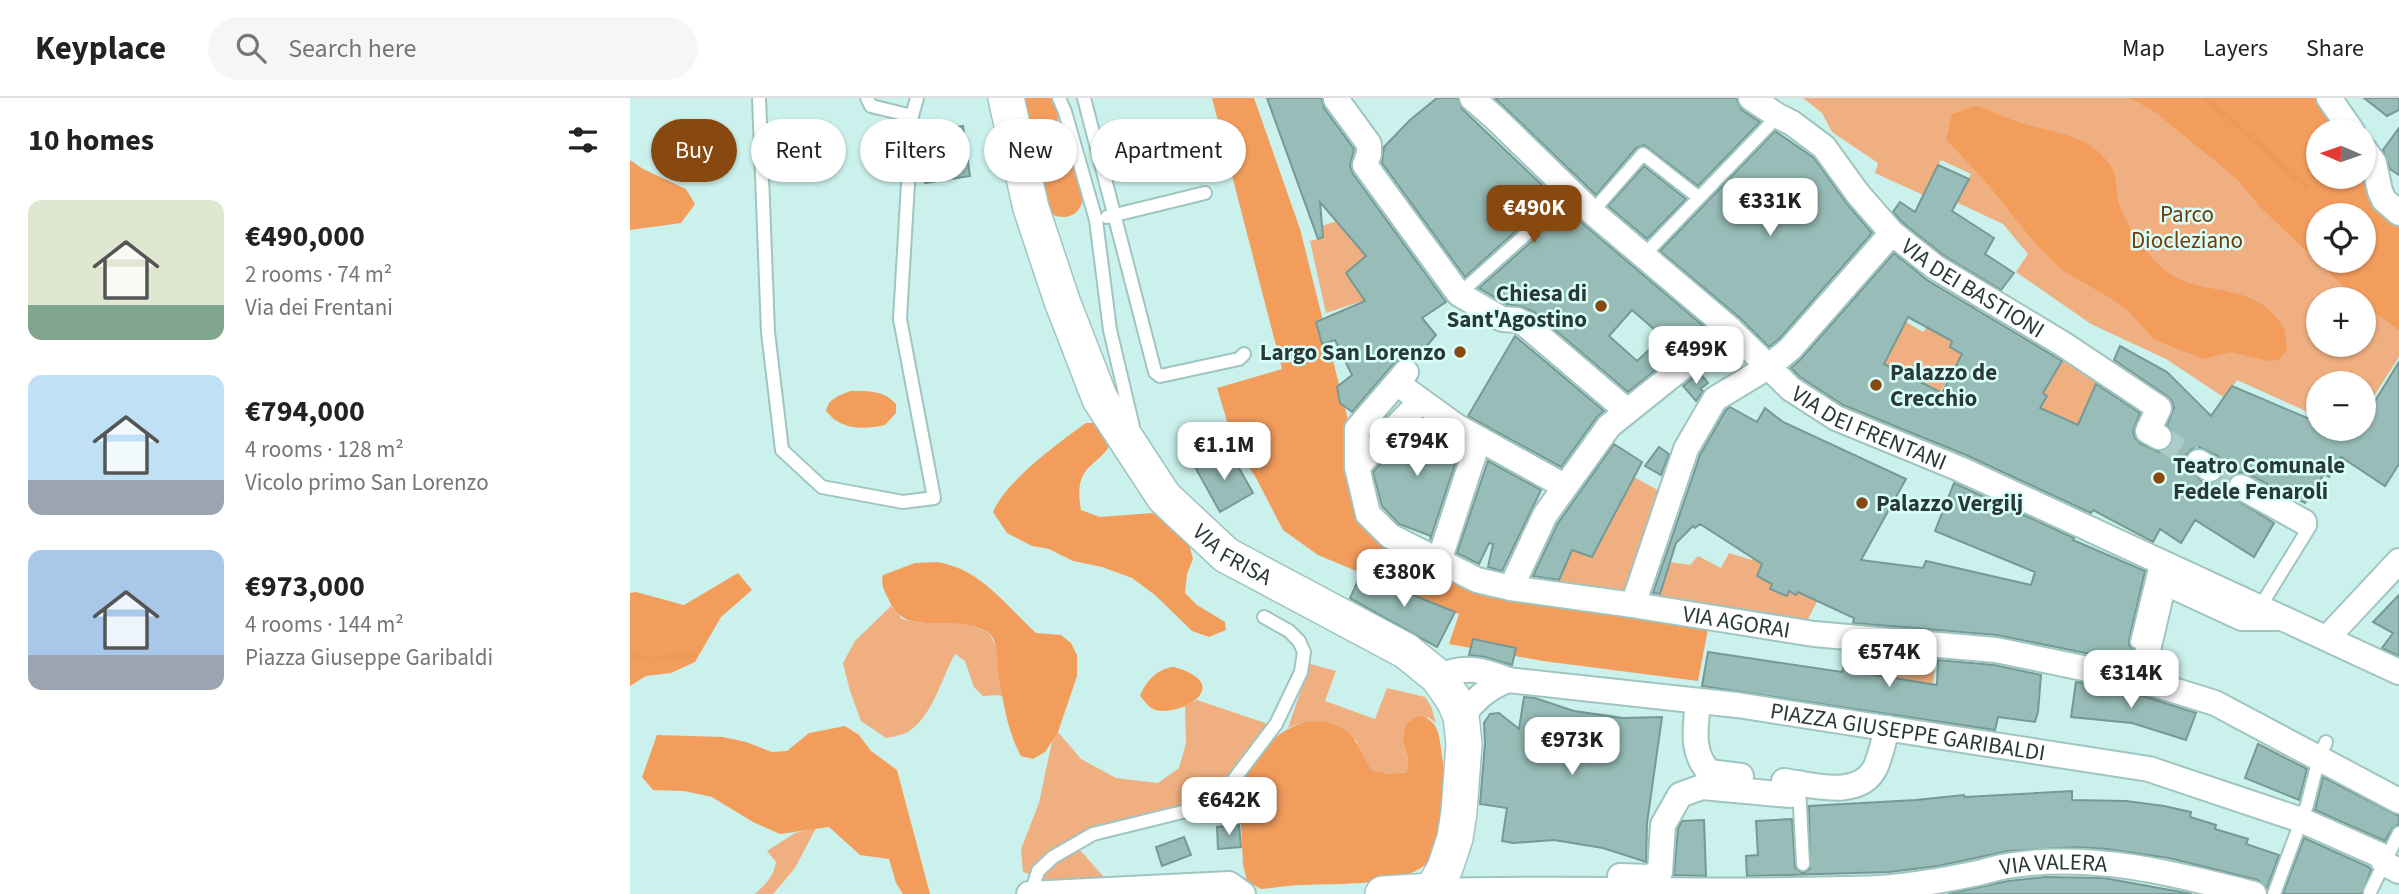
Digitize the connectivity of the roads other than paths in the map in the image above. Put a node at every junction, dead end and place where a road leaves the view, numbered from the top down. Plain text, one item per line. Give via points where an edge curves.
1 (759, 98) edge
2 (867, 98) edge
3 (917, 98) edge
4 (1006, 98) edge
5 (1059, 98) edge
6 (1084, 98) edge
7 (1472, 98) edge
8 (1751, 98) edge
9 (2329, 98) edge
10 (1335, 99) edge
11 (1783, 112) edge
12 (912, 116) junction
13 (2344, 119) edge
14 (2376, 172) edge
15 (1205, 193) dead end
16 (1698, 197) junction
17 (1592, 212) junction
18 (2399, 213) edge
19 (1115, 215) junction
20 (1096, 220) junction
21 (1533, 228) dead end
22 (1892, 233) junction
23 (1644, 255) junction
24 (1459, 294) junction
25 (1730, 329) junction
26 (1244, 354) dead end
27 (1768, 367) junction
28 (1420, 402) junction
29 (1626, 410) junction
30 (2153, 434) dead end
31 (1479, 439) junction
32 (1143, 464) junction
33 (1357, 467) junction
34 (1564, 486) junction
35 (2241, 487) tunnel mouth
36 (2304, 522) joint
37 (1438, 561) junction
38 (2157, 561) junction
39 (2399, 561) edge
40 (1511, 588) junction
41 (1633, 605) junction
42 (2271, 612) junction
43 (1264, 617) dead end
44 (2137, 642) dead end
45 (2339, 643) junction
46 (2399, 672) edge
47 (1438, 677) junction
48 (1508, 680) junction
49 (2141, 680) junction
50 (1698, 701) junction
51 (1461, 716) junction
52 (1887, 728) junction
53 (2322, 750) junction
54 (1799, 783) junction
55 (2399, 801) edge
56 (2301, 820) junction
57 (2399, 833) edge
58 (1802, 864) dead end
59 (2392, 866) edge
60 (1436, 885) edge
61 (1540, 891) junction
62 (2370, 892) dead end
63 (1030, 894) edge
64 (1243, 894) edge
65 (1382, 894) edge
66 (2255, 894) edge
67 (2274, 894) edge

1 - 12 lane via 768,332 782,450 822,487 903,502 934,498 900,319
2 - 12 lane via 871,106
3 - 12 lane
4 - 32 street, VIA FRISA via 1031,208 1062,301 1100,399
5 - 20 lane
6 - 19 lane
7 - 17 street, VIA DEI FRENTANI via 1566,195
8 - 11 street, VIA DEI BASTIONI
9 - 13 street
10 - 24 street via 1369,144 1366,165
11 - 16 lane
11 - 22 street, VIA DEI BASTIONI via 1824,147
14 - 18 street via 2384,200
15 - 19 lane
16 - 17 lane via 1643,154
16 - 23 lane
17 - 23 street, VIA DEI FRENTANI
19 - 20 lane
19 - 26 lane via 1154,372 1160,376 1239,359
20 - 32 lane via 1110,330
21 - 24 lane
22 - 27 street via 1790,349
22 - 30 street, VIA DEI BASTIONI via 1935,267 2159,408
23 - 25 street, VIA DEI FRENTANI
24 - 29 street via 1502,319 1525,324
25 - 27 street, VIA DEI FRENTANI
25 - 29 street
27 - 38 street, VIA DEI FRENTANI via 1836,418 1956,467
27 - 41 street via 1715,399 1686,449
28 - 31 street
28 - 33 street
28 - 33 street, VIA AGORAI via 1402,379 1357,429
29 - 34 street
31 - 34 street
31 - 37 street
32 - 47 street, VIA FRISA via 1164,497 1226,555 1406,651
33 - 37 street, VIA AGORAI via 1368,514 1390,536
34 - 40 street
35 - 36 street
36 - 42 lane via 2311,526
37 - 40 street, VIA AGORAI via 1477,580
38 - 42 street, VIA DEI FRENTANI
38 - 44 lane
39 - 45 street
40 - 41 street, VIA AGORAI
41 - 49 street, VIA AGORAI via 1815,634 1996,650
42 - 45 street, VIA DEI FRENTANI
42 - 49 street via 2242,618 2164,582
43 - 63 lane via 1299,641 1304,652 1301,672 1276,724 1232,782 1210,805 1083,839 1038,871
45 - 46 street, VIA DEI FRENTANI
47 - 48 street, PIAZZA GIUSEPPE GARIBALDI via 1472,668
47 - 51 street, VIA FRISA
48 - 50 street, PIAZZA GIUSEPPE GARIBALDI
48 - 51 street via 1490,687
49 - 53 street, VIA AGORAI via 2215,703
50 - 52 street, PIAZZA GIUSEPPE GARIBALDI
50 - 54 street via 1695,749 1709,772
51 - 60 street, VIA FRISA via 1460,812
52 - 54 street via 1876,768 1864,780 1843,788
52 - 56 street, PIAZZA GIUSEPPE GARIBALDI via 2149,769
53 - 55 street, VIA AGORAI
53 - 56 lane
54 - 58 lane
54 - 61 street via 1790,795 1702,787 1680,795 1663,825 1660,873 1649,877 1555,874 1542,878
56 - 59 street, PIAZZA GIUSEPPE GARIBALDI via 2380,855
56 - 67 lane
57 - 59 lane
59 - 62 lane
60 - 61 street, VIA VALERA
60 - 65 street
61 - 66 street, VIA VALERA via 1711,893 1879,888 2014,865 2064,862 2133,866
63 - 64 street via 1229,884

